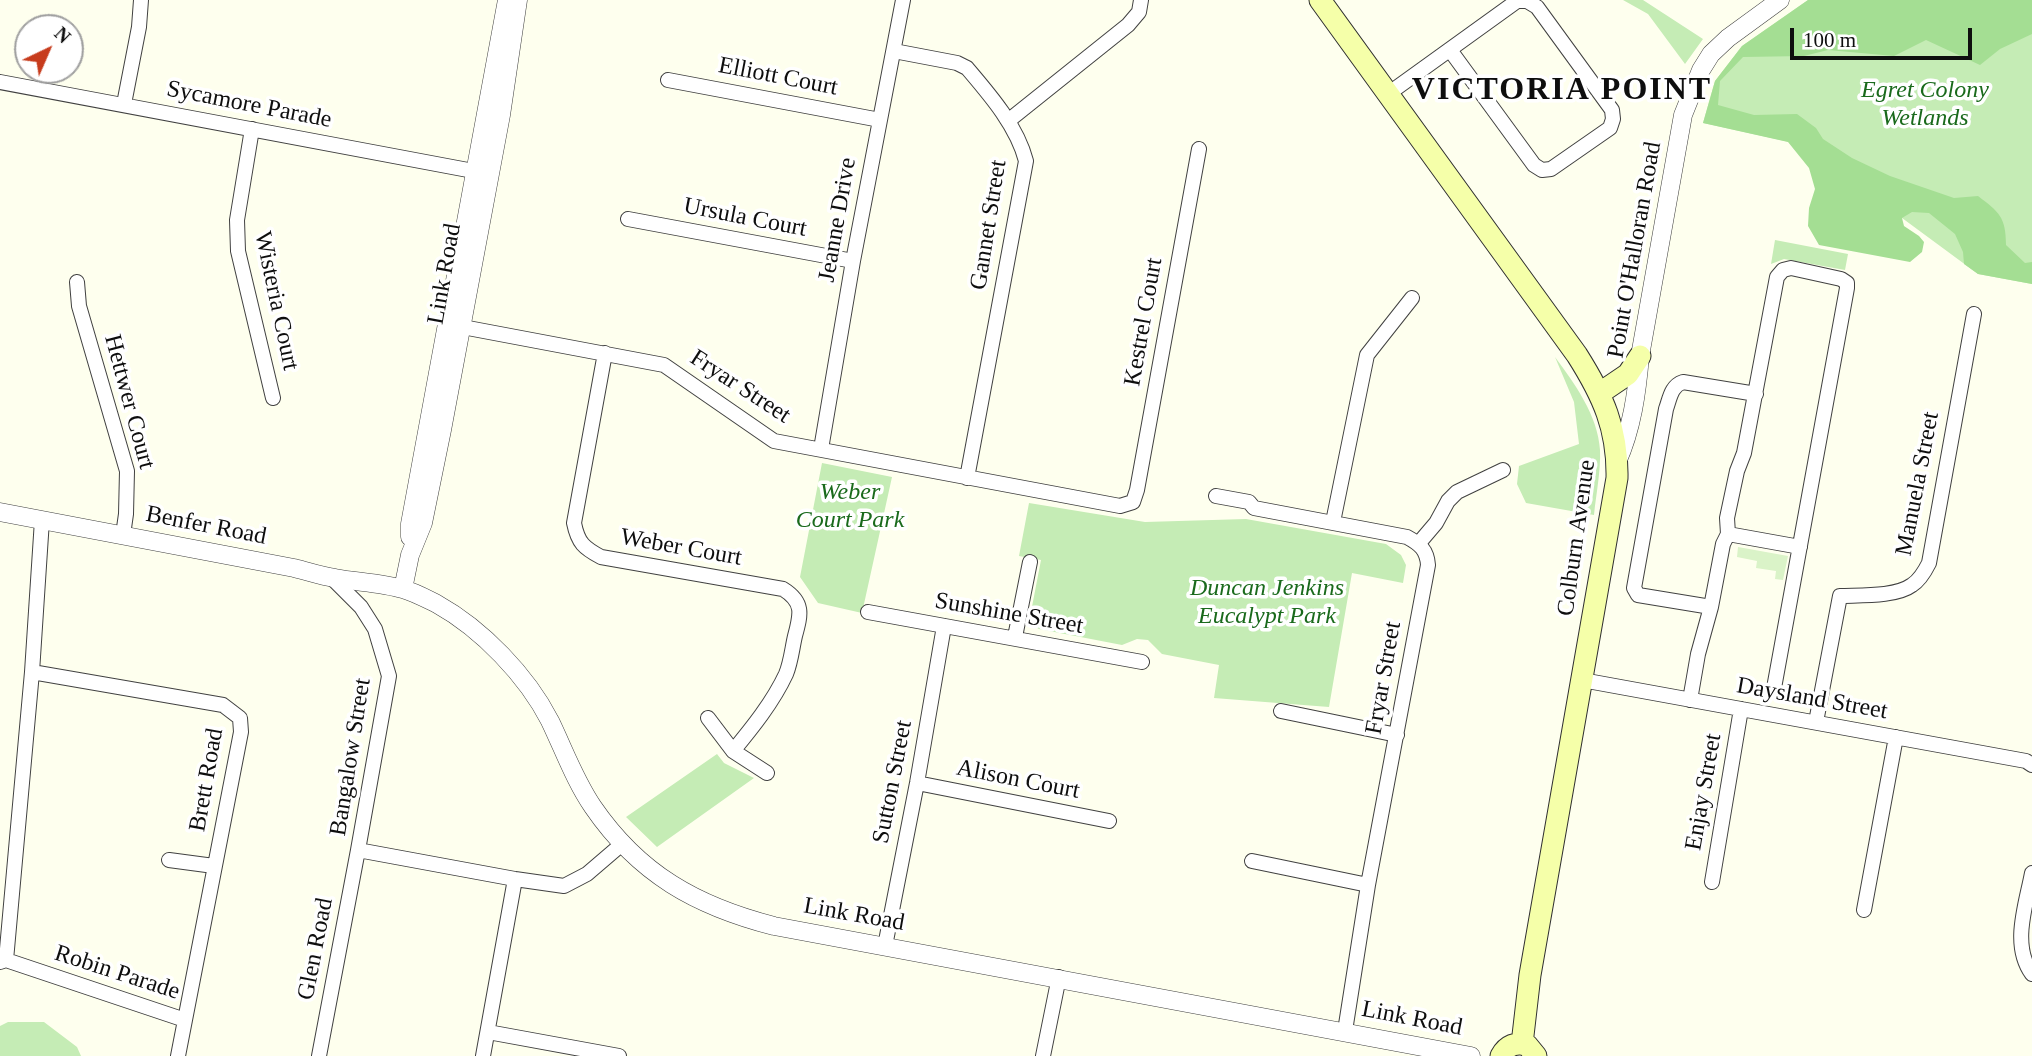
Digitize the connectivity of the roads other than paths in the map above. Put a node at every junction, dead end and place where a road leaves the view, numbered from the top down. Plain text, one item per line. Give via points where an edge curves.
1 (141, 0) edge
2 (507, 0) edge
3 (519, 0) edge
4 (903, 0) edge
5 (1141, 0) edge
6 (1320, 0) edge
7 (1780, 0) edge
8 (1450, 50) junction
9 (894, 51) junction
10 (668, 80) dead end
11 (0, 82) edge
12 (1388, 94) junction
13 (124, 104) junction
14 (880, 120) junction
15 (1007, 121) junction
16 (252, 129) junction
17 (1199, 149) dead end
18 (481, 172) junction
19 (628, 219) dead end
20 (853, 261) junction
21 (77, 282) dead end
22 (1412, 298) dead end
23 (1974, 314) dead end
24 (454, 326) junction
25 (605, 353) junction
26 (1640, 356) junction
27 (1600, 393) junction
28 (1756, 394) junction
29 (273, 398) dead end
30 (821, 449) junction
31 (1617, 462) junction
32 (1503, 470) dead end
33 (967, 478) junction
34 (1216, 496) dead end
35 (1133, 502) joint
36 (0, 512) edge
37 (42, 520) junction
38 (1333, 522) junction
39 (1728, 534) junction
40 (122, 535) junction
41 (1419, 543) junction
42 (1800, 547) junction
43 (1030, 562) dead end
44 (332, 578) junction
45 (403, 589) junction
46 (1711, 607) junction
47 (868, 612) dead end
48 (944, 626) junction
49 (1015, 637) junction
50 (1142, 662) dead end
51 (32, 672) junction
52 (1582, 680) junction
53 (1774, 688) dead end
54 (1690, 700) junction
55 (1741, 709) junction
56 (1281, 711) dead end
57 (708, 718) dead end
58 (1816, 722) junction
59 (1397, 735) junction
60 (1896, 737) junction
61 (733, 751) junction
62 (2032, 765) edge
63 (767, 773) dead end
64 (917, 783) junction
65 (1109, 821) dead end
66 (622, 844) junction
67 (358, 850) junction
68 (169, 860) dead end
69 (1252, 861) dead end
70 (214, 866) junction
71 (2032, 873) edge
72 (515, 879) junction
73 (1712, 882) dead end
74 (1368, 885) junction
75 (1864, 910) dead end
76 (885, 946) junction
77 (3, 961) edge
78 (2032, 974) edge
79 (1059, 978) junction
80 (185, 1020) junction
81 (1345, 1031) junction
82 (488, 1032) junction
83 (1529, 1050) edge
84 (178, 1056) edge
85 (320, 1056) edge
86 (483, 1056) edge
87 (619, 1056) edge
88 (1044, 1056) edge
89 (1471, 1056) edge
90 (1501, 1056) edge

1 - 13 street
2 - 18 street, Link Road
3 - 18 street, Link Road via 501,115
4 - 9 street, Jeanne Drive
5 - 15 street via 1139,12 1128,25
6 - 12 main road, Colburn Avenue
7 - 26 street, Point O'Halloran Road via 1711,54 1683,115
8 - 8 street via 1517,1 1527,1 1537,7 1612,110 1610,128 1551,169 1542,170
8 - 12 street
9 - 14 street, Jeanne Drive
9 - 15 street, Gannet Street via 967,68
10 - 14 street, Elliott Court
11 - 13 street, Sycamore Parade
12 - 27 main road, Colburn Avenue
13 - 16 street, Sycamore Parade
14 - 20 street, Jeanne Drive
15 - 33 street, Gannet Street via 1026,161
16 - 18 street, Sycamore Parade
16 - 29 street, Wisteria Court via 237,220 238,251
17 - 35 street, Kestrel Court
18 - 24 street, Link Road
19 - 20 street, Ursula Court
20 - 30 street, Jeanne Drive
21 - 40 street, Hettwer Court via 79,306 127,471
22 - 38 street via 1367,355
23 - 58 street, Manuela Street via 1929,563 1912,586 1899,592 1840,596
24 - 25 street, Fryar Street
24 - 45 street, Link Road via 442,430
25 - 30 street, Fryar Street via 664,365 774,441
25 - 61 street, Weber Court via 575,523 577,538 601,557 783,589 799,606 787,671
26 - 27 main road via 1628,374
26 - 31 street, Point O'Halloran Road via 1629,428
27 - 31 main road, Colburn Avenue via 1611,420
28 - 39 street via 1727,517
28 - 42 street via 1777,277 1791,268 1847,283
28 - 46 street via 1683,382 1672,390 1666,409 1634,588 1639,594
30 - 33 street, Fryar Street
31 - 52 main road, Colburn Avenue
32 - 41 street via 1457,492
33 - 35 street, Fryar Street via 1120,506
34 - 38 street
36 - 37 street, Benfer Road
37 - 40 street, Benfer Road
37 - 51 street
38 - 41 street
39 - 42 street
39 - 46 street
40 - 44 street, Benfer Road
41 - 59 street, Fryar Street via 1428,565
42 - 53 street
43 - 49 street
44 - 45 street, Benfer Road
44 - 67 street, Bangalow Street via 375,629 389,676
45 - 66 street, Link Road via 472,628 513,668 548,718 591,805
46 - 54 street
47 - 48 street, Sunshine Street
48 - 49 street, Sunshine Street
48 - 64 street, Sutton Street
49 - 50 street, Sunshine Street
51 - 70 street, Brett Road via 223,705 240,718
51 - 77 street
52 - 54 street, Daysland Street
52 - 83 main road, Colburn Avenue via 1530,975
54 - 55 street, Daysland Street
55 - 58 street, Daysland Street
55 - 73 street, Enjay Street
56 - 59 street
57 - 61 street
58 - 60 street, Daysland Street
59 - 74 street, Fryar Street
60 - 62 street, Daysland Street
60 - 75 street
61 - 63 street
64 - 65 street, Alison Court
64 - 76 street, Sutton Street
66 - 72 street, Bangalow Street via 587,874 564,886
66 - 76 street, Link Road via 653,872 713,907 774,926
67 - 72 street, Bangalow Street
67 - 85 street, Glen Road
68 - 70 street
69 - 74 street
70 - 80 street, Brett Road
71 - 78 street via 2021,934 2022,952
72 - 82 street
74 - 81 street, Fryar Street
76 - 79 street, Link Road
77 - 80 street, Robin Parade
79 - 81 street, Link Road
79 - 88 street
80 - 84 street, Robin Parade
81 - 89 street, Link Road
82 - 86 street
82 - 87 street
83 - 90 main road via 1510,1045

